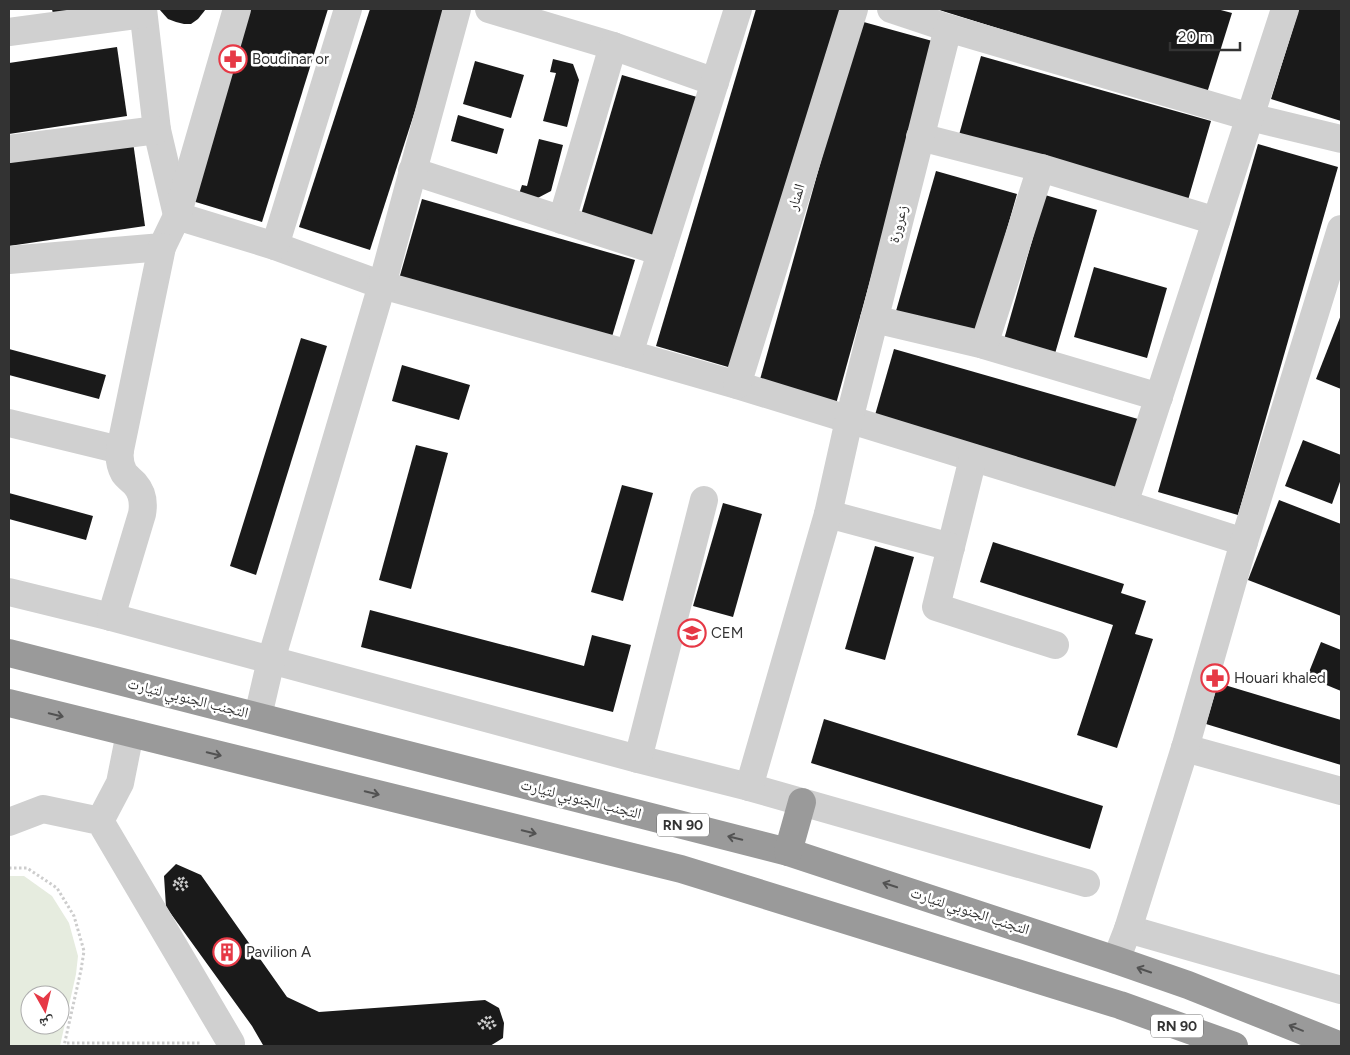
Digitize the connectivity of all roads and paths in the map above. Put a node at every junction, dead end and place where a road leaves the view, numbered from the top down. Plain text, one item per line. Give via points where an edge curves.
1 (237, 9) edge
2 (348, 9) edge
3 (457, 9) edge
4 (489, 9) edge
5 (738, 9) edge
6 (854, 9) edge
7 (891, 9) edge
8 (1285, 9) edge
9 (143, 11) edge
10 (40, 18) edge
11 (948, 28) junction
12 (9, 32) edge
13 (613, 46) junction
14 (715, 82) junction
15 (1250, 117) junction
16 (158, 130) junction
17 (920, 137) junction
18 (1341, 139) edge
19 (9, 149) edge
20 (1041, 168) junction
21 (412, 171) junction
22 (177, 216) junction
23 (562, 220) junction
24 (1216, 221) junction
25 (1341, 229) edge
26 (274, 246) junction
27 (162, 247) junction
28 (661, 252) junction
29 (9, 260) edge
30 (382, 285) junction
31 (874, 319) junction
32 (984, 345) junction
33 (629, 354) junction
34 (737, 385) junction
35 (1159, 397) junction
36 (848, 420) junction
37 (9, 423) edge
38 (120, 450) junction
39 (973, 458) junction
40 (704, 500) dead end
41 (1124, 504) junction
42 (828, 514) junction
43 (1244, 542) junction
44 (951, 548) junction
45 (9, 592) edge
46 (112, 617) junction
47 (1055, 645) dead end
48 (9, 653) edge
49 (271, 660) junction
50 (9, 703) edge
51 (258, 716) junction
52 (130, 733) junction
53 (1185, 748) junction
54 (638, 759) junction
55 (750, 787) junction
56 (1341, 791) edge
57 (802, 802) junction
58 (100, 821) junction
59 (9, 822) edge
60 (788, 852) junction
61 (9, 868) edge
62 (1086, 883) dead end
63 (177, 884) dead end
64 (181, 891) dead end
65 (1128, 929) junction
66 (1116, 960) junction
67 (1341, 990) edge
68 (484, 1023) dead end
69 (487, 1030) dead end
70 (66, 1045) edge
71 (230, 1045) edge
72 (1234, 1046) edge
73 (1341, 1046) edge

1 - 22 street
2 - 26 street
3 - 21 street
4 - 13 street
5 - 14 street
6 - 34 street, المنار
7 - 11 street
8 - 15 street
9 - 10 street
9 - 16 street
10 - 12 street
11 - 15 street
11 - 17 street, زعرورة
13 - 14 street
13 - 23 street
14 - 28 street
15 - 18 street
15 - 24 street
16 - 19 street
16 - 22 street
17 - 20 street
17 - 31 street, زعرورة
20 - 24 street
20 - 32 street
21 - 23 street
21 - 30 street
22 - 26 street
22 - 27 street
23 - 28 street
24 - 35 street
25 - 43 street
26 - 30 street
27 - 29 street
27 - 38 street
28 - 33 street
30 - 33 street
30 - 49 street
31 - 32 street
31 - 36 street, زعرورة
32 - 35 street
33 - 34 street
34 - 36 street
35 - 41 street
36 - 39 street
36 - 42 street, زعرورة
37 - 38 street
38 - 46 street via 121,466 138,486 144,505
39 - 41 street
39 - 44 street
40 - 54 street
41 - 43 street
42 - 44 street
42 - 55 street, زعرورة
43 - 53 street
44 - 47 street via 936,607
45 - 46 street
46 - 49 street
48 - 51 highway, التجنب الجنوبي لتيارت / RN 90
49 - 51 street
49 - 54 street
50 -> 52 highway, RN 90
60 -> 51 highway, التجنب الجنوبي لتيارت / RN 90
52 - 58 street via 120,783
52 -> 72 highway, RN 90 via 681,869 1120,1005
53 - 56 street
53 - 65 street
54 - 55 street
55 - 57 street
57 - 60 highway
57 - 62 street
58 - 59 street via 44,809
58 - 71 street
66 -> 60 highway, التجنب الجنوبي لتيارت / RN 90
61 - 70 path via 27,868 56,888 74,916 84,951
63 - 64 path via 181,881 183,884 177,889 173,884 182,877 188,885
65 - 66 street
65 - 67 street
73 -> 66 highway, التجنب الجنوبي لتيارت / RN 90
68 - 69 path via 490,1024 483,1028 479,1023 489,1016 495,1025
70 - 71 path

